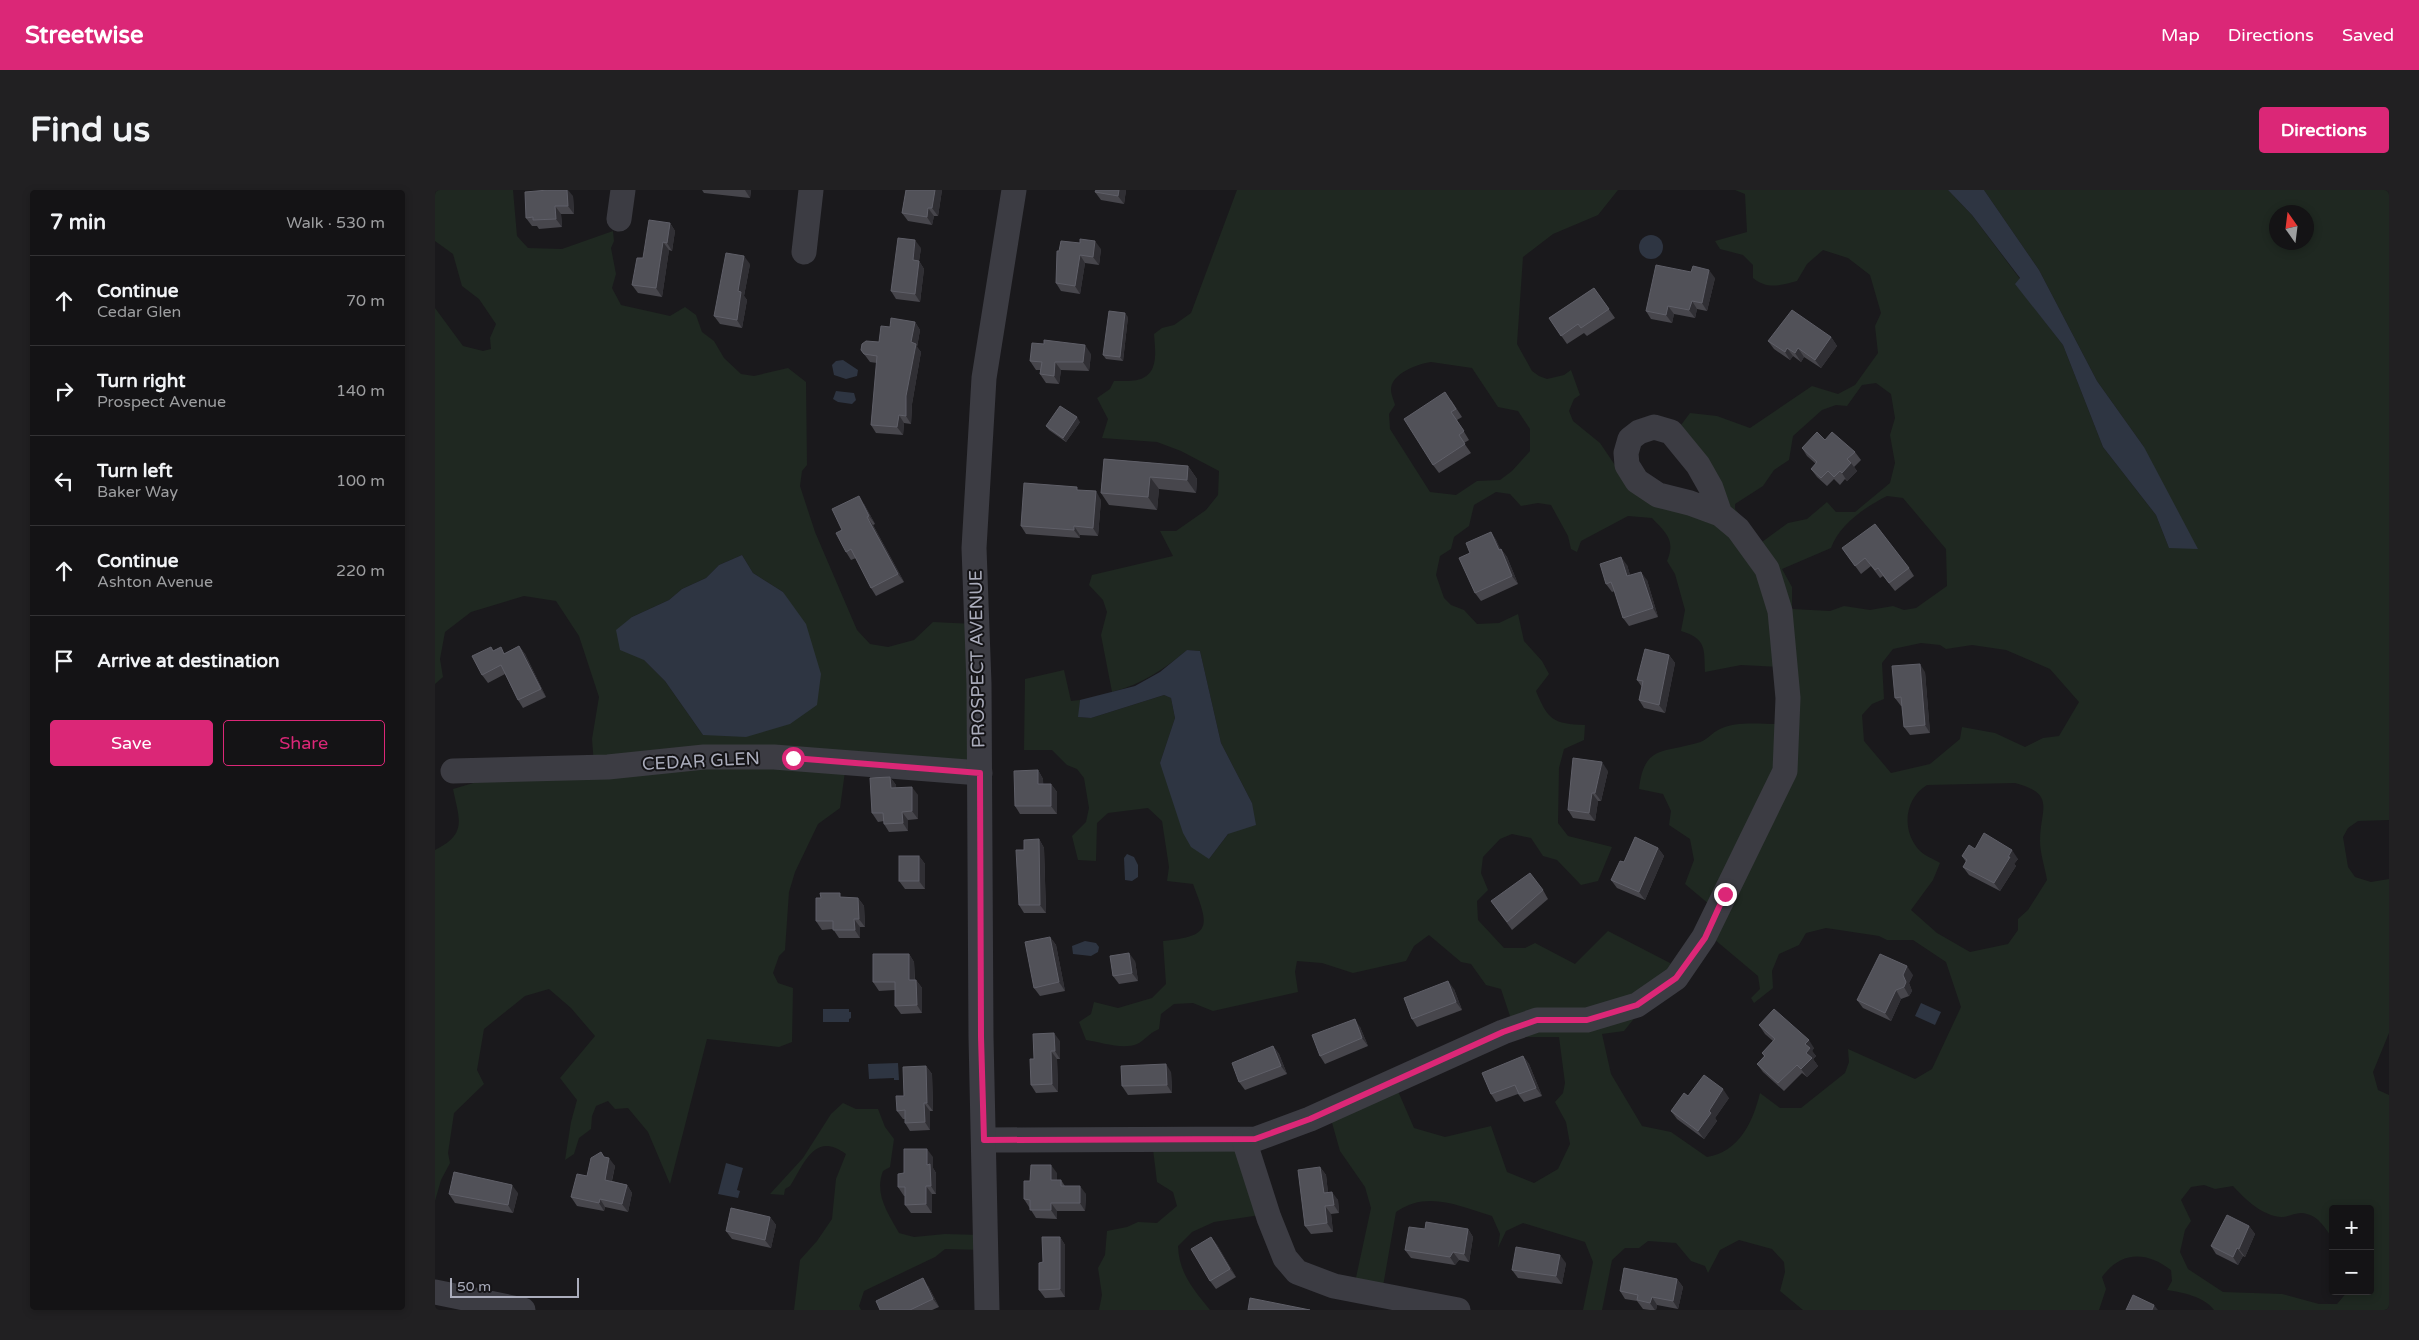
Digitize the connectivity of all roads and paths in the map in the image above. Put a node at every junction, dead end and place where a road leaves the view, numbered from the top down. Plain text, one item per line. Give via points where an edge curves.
1 (623, 190) edge
2 (811, 190) edge
3 (1014, 190) edge
4 (619, 219) dead end
5 (804, 252) dead end
6 (1720, 514) dead end
7 (453, 771) dead end
8 (980, 773) junction
9 (984, 1140) junction
10 (1244, 1140) junction
11 (435, 1292) edge
12 (470, 1304) edge
13 (523, 1310) edge
14 (987, 1310) edge
15 (1458, 1310) edge

1 - 4 street
2 - 5 street
3 - 8 street, PROSPECT AVENUE via 984,378 974,548
6 - 10 street via 1738,529 1767,569 1780,611 1788,698 1785,771 1705,938 1676,978 1637,1005 1587,1020 1537,1020 1503,1032 1310,1119
7 - 8 street, CEDAR GLEN via 608,767 704,757 774,757
8 - 9 street, PROSPECT AVENUE
9 - 10 street
9 - 14 street, PROSPECT AVENUE
10 - 15 street via 1285,1258 1297,1272 1335,1286
11 - 12 street
12 - 13 street

